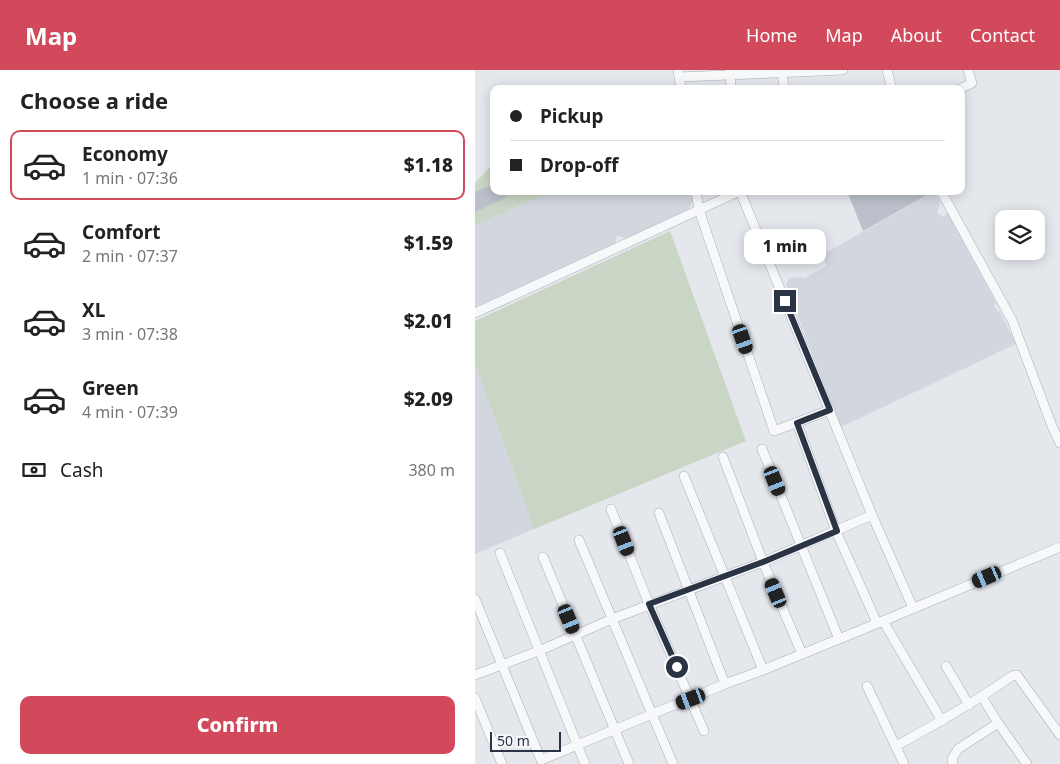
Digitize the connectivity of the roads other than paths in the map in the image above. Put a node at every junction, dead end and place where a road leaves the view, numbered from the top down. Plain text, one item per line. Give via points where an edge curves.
1 (843, 70) edge
2 (887, 70) edge
3 (968, 70) edge
4 (782, 71) edge
5 (730, 72) edge
6 (678, 73) edge
7 (731, 85) edge
8 (784, 85) edge
9 (891, 85) edge
10 (965, 87) edge
11 (697, 195) edge
12 (731, 195) edge
13 (742, 195) edge
14 (943, 195) edge
15 (699, 210) junction
16 (475, 314) edge
17 (830, 410) junction
18 (797, 423) junction
19 (1060, 442) edge
20 (762, 449) dead end
21 (723, 456) dead end
22 (684, 476) dead end
23 (611, 509) dead end
24 (659, 513) dead end
25 (872, 515) junction
26 (837, 531) junction
27 (579, 540) dead end
28 (801, 545) junction
29 (1060, 546) edge
30 (500, 553) dead end
31 (543, 557) dead end
32 (763, 562) junction
33 (724, 576) junction
34 (689, 590) junction
35 (475, 599) edge
36 (649, 604) junction
37 (913, 608) junction
38 (612, 619) junction
39 (880, 622) junction
40 (576, 634) junction
41 (839, 639) junction
42 (541, 650) junction
43 (802, 654) junction
44 (502, 664) junction
45 (946, 666) dead end
46 (763, 670) junction
47 (475, 675) edge
48 (725, 684) junction
49 (867, 686) dead end
50 (982, 697) junction
51 (475, 698) edge
52 (691, 699) junction
53 (969, 705) junction
54 (651, 714) junction
55 (942, 721) junction
56 (998, 723) junction
57 (615, 730) junction
58 (704, 731) dead end
59 (1060, 735) edge
60 (577, 746) junction
61 (897, 746) junction
62 (502, 764) edge
63 (585, 764) edge
64 (629, 764) edge
65 (673, 764) edge
66 (904, 764) edge
67 (953, 764) edge
68 (1027, 764) edge

1 - 4 street
2 - 9 street
3 - 10 street via 972,84
4 - 5 street
4 - 8 street
5 - 6 street
5 - 7 street
11 - 15 street
12 - 15 street
13 - 17 street
14 - 19 street via 1012,320 1051,426
15 - 16 street
15 - 18 street via 774,431
17 - 18 street
17 - 25 street
18 - 26 street
20 - 28 street
21 - 32 street
22 - 33 street
23 - 36 street
24 - 34 street
25 - 26 street
25 - 37 street
26 - 28 street
26 - 39 street
27 - 38 street
28 - 32 street
28 - 41 street
29 - 37 street
30 - 42 street
31 - 40 street
32 - 33 street
32 - 43 street
33 - 34 street
33 - 46 street
34 - 36 street
34 - 48 street
35 - 44 street
36 - 38 street
36 - 52 street
37 - 39 street
38 - 40 street
38 - 54 street
39 - 41 street
39 - 55 street
40 - 42 street
40 - 57 street
41 - 43 street
42 - 44 street
42 - 60 street
43 - 46 street
44 - 47 street
44 - 60 street via 541,760
45 - 53 street
46 - 48 street
48 - 52 street
49 - 61 street
50 - 53 street
50 - 56 street
50 - 59 street via 1017,675
51 - 62 street
52 - 54 street
52 - 58 street
53 - 55 street
54 - 57 street
54 - 65 street
55 - 61 street
56 - 67 street via 958,749 952,759
56 - 68 street
57 - 60 street
57 - 64 street
60 - 63 street
61 - 66 street

